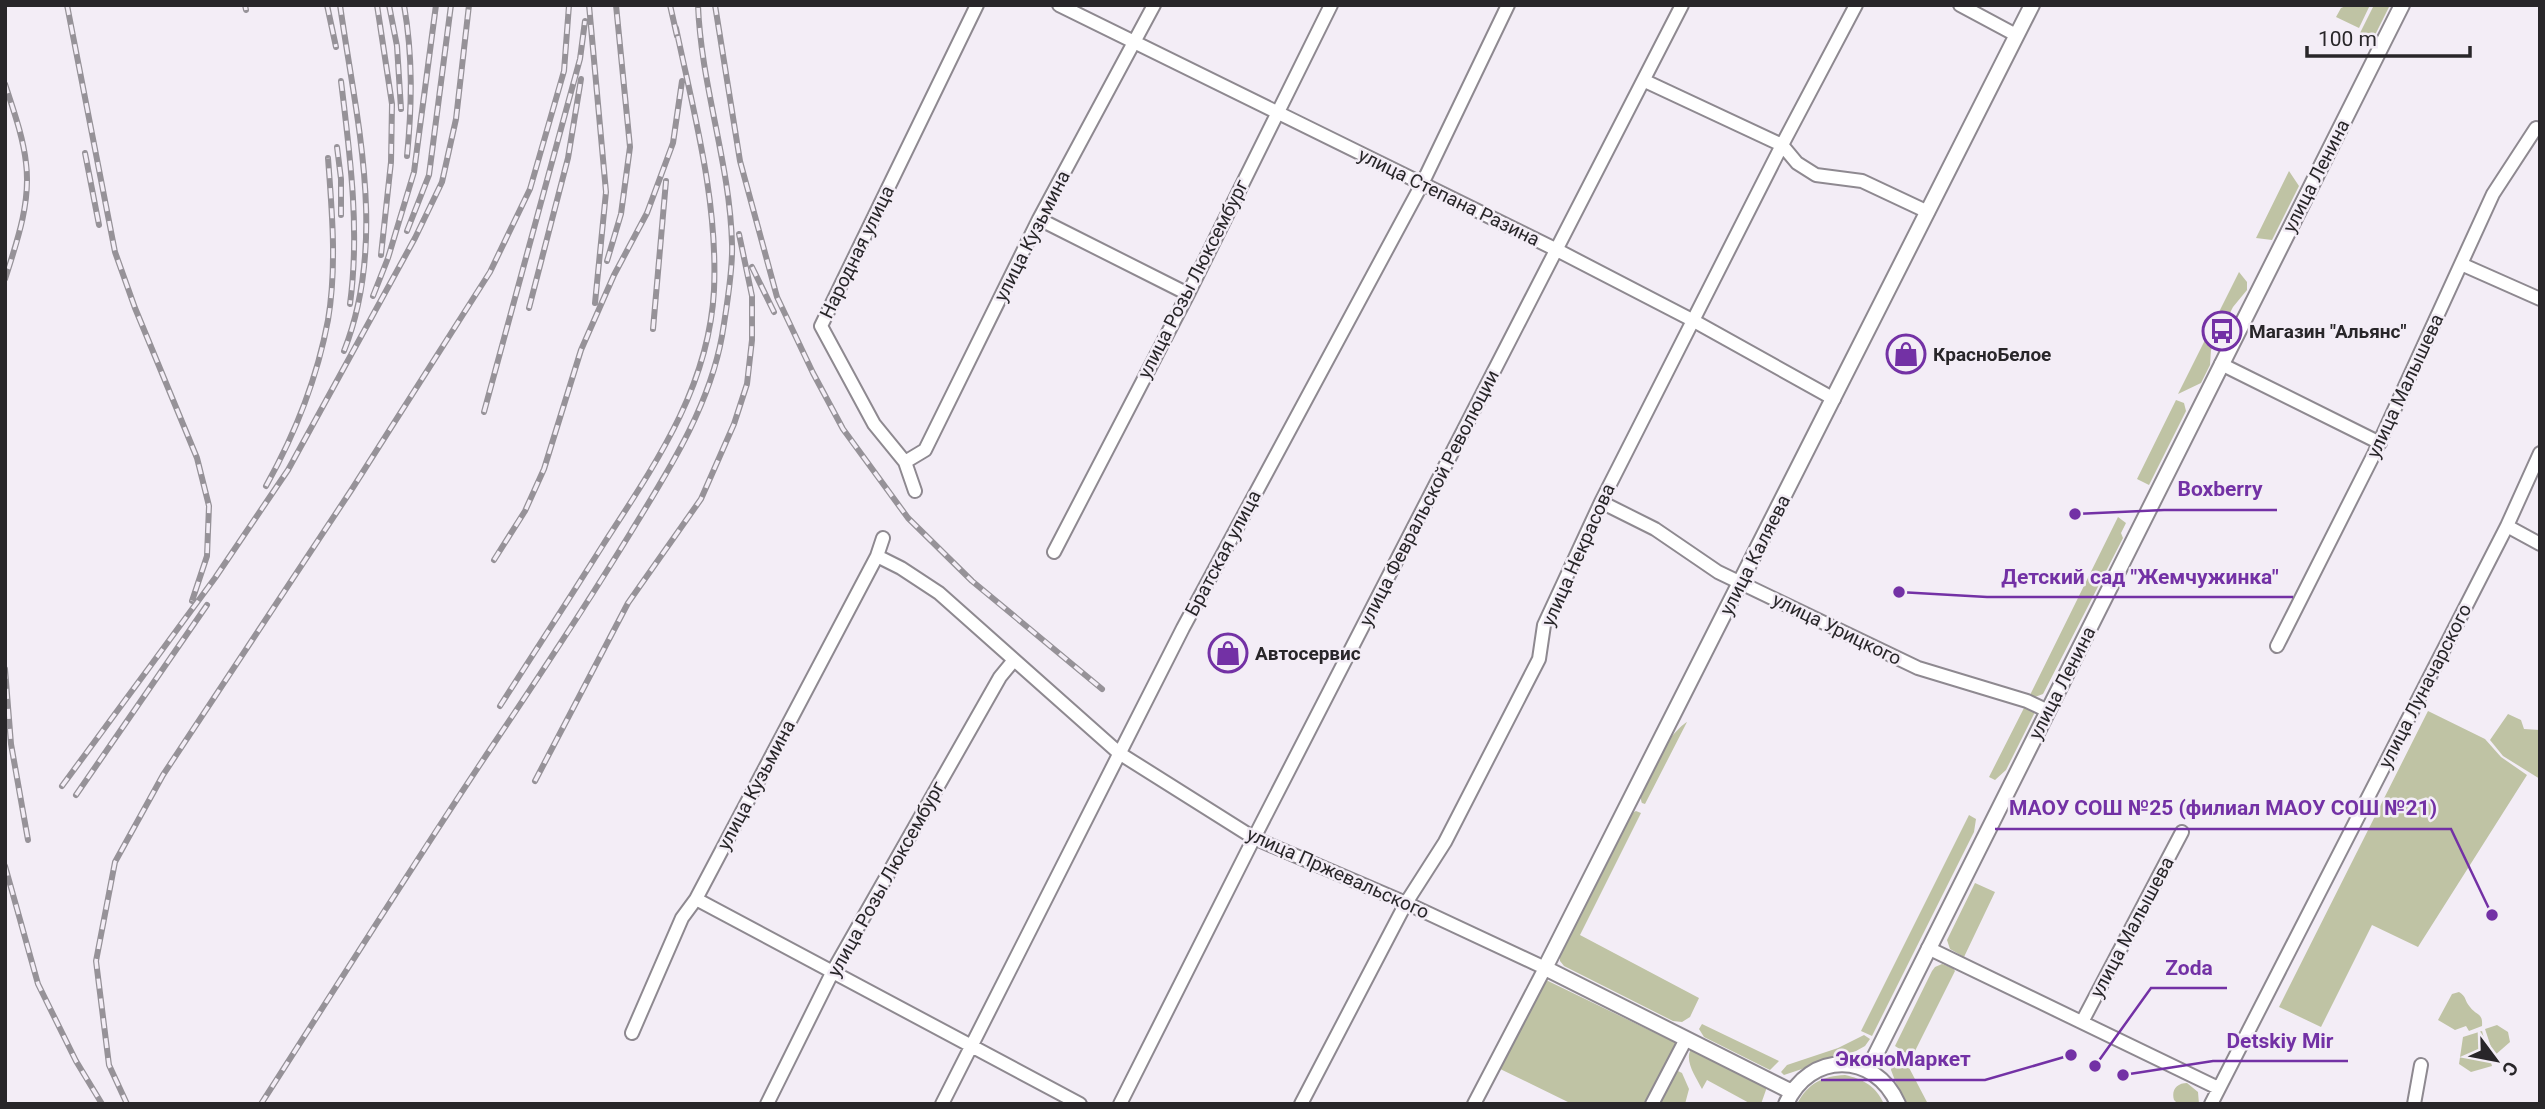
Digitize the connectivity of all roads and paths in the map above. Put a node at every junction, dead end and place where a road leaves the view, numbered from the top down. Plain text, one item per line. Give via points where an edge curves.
1 (977, 5) edge
2 (1059, 5) edge
3 (1154, 5) edge
4 (1331, 5) edge
5 (1682, 5) edge
6 (1856, 5) edge
7 (1959, 5) edge
8 (2032, 5) edge
9 (2402, 5) edge
10 (1507, 6) edge
11 (2016, 35) junction
12 (1134, 44) junction
13 (1645, 81) junction
14 (1276, 111) junction
15 (2536, 128) dead end
16 (1782, 145) junction
17 (1422, 184) junction
18 (1928, 212) junction
19 (1039, 219) junction
20 (1557, 250) junction
21 (2461, 264) junction
22 (1188, 294) junction
23 (2540, 299) edge
24 (1694, 321) junction
25 (2221, 364) junction
26 (1834, 399) junction
27 (2380, 443) junction
28 (2540, 453) edge
29 (905, 461) junction
30 (915, 491) dead end
31 (1601, 502) junction
32 (2507, 526) junction
33 (883, 538) dead end
34 (2540, 544) edge
35 (1054, 552) dead end
36 (877, 556) junction
37 (1741, 583) junction
38 (2277, 646) dead end
39 (1014, 660) junction
40 (2048, 711) junction
41 (1119, 753) junction
42 (2182, 832) dead end
43 (1254, 838) junction
44 (696, 899) junction
45 (1406, 903) junction
46 (1925, 953) junction
47 (1545, 968) junction
48 (833, 971) junction
49 (2082, 1022) junction
50 (632, 1033) dead end
51 (1686, 1039) junction
52 (971, 1045) junction
53 (2421, 1065) dead end
54 (1868, 1070) junction
55 (2218, 1088) junction
56 (1789, 1098) edge
57 (767, 1104) edge
58 (942, 1104) edge
59 (1080, 1104) edge
60 (1120, 1104) edge
61 (1301, 1104) edge
62 (1475, 1104) edge
63 (1652, 1104) edge
64 (1898, 1104) edge
65 (2211, 1104) edge
66 (2414, 1104) edge

1 - 29 street, Народная улица via 821,326 874,424
2 - 12 street, улица Степана Разина
3 - 12 street, улица Кузьмина
4 - 14 street, улица Розы Люксембург
5 - 13 street, улица Февральской Революции
6 - 16 street, улица Некрасова
7 - 11 street
8 - 11 street, улица Каляева
9 - 25 street, улица Ленина
10 - 17 street, Братская улица
11 - 18 street, улица Каляева
12 - 14 street, улица Степана Разина
12 - 19 street, улица Кузьмина
13 - 16 street
13 - 20 street, улица Февральской Революции
14 - 17 street, улица Степана Разина
14 - 22 street, улица Розы Люксембург
15 - 21 street, улица Малышева via 2493,194
16 - 18 street via 1797,163 1816,175 1862,181
16 - 24 street, улица Некрасова
17 - 20 street, улица Степана Разина
17 - 41 street, Братская улица
18 - 26 street, улица Каляева
19 - 22 street
19 - 29 street, улица Кузьмина via 925,450
20 - 24 street, улица Степана Разина
20 - 43 street, улица Февральской Революции
21 - 23 street
21 - 27 street, улица Малышева
22 - 35 street, улица Розы Люксембург
24 - 26 street, улица Степана Разина
24 - 31 street, улица Некрасова
25 - 27 street
25 - 40 street, улица Ленина
26 - 37 street, улица Каляева
27 - 38 street, улица Малышева
28 - 32 street, улица Луначарского
29 - 30 street, Народная улица
31 - 37 street, улица Урицкого via 1656,529
31 - 45 street, улица Некрасова via 1544,625 1539,659 1445,842
32 - 34 street
32 - 55 street, улица Луначарского
33 - 36 street, улица Кузьмина
36 - 39 street, улица Пржевальского via 939,593
36 - 44 street, улица Кузьмина
37 - 40 street, улица Урицкого via 1918,668
37 - 47 street, улица Каляева
39 - 41 street, улица Пржевальского
39 - 48 street, улица Розы Люксембург via 1000,677
40 - 46 street, улица Ленина
41 - 43 street, улица Пржевальского
41 - 52 street, Братская улица
42 - 49 street, улица Малышева
43 - 45 street, улица Пржевальского
43 - 60 street, улица Февральской Революции
44 - 48 street
44 - 50 street, улица Кузьмина via 682,918
45 - 47 street, улица Пржевальского
45 - 61 street, улица Некрасова
46 - 49 street
46 - 54 street, улица Ленина
47 - 51 street, улица Пржевальского
47 - 62 street, улица Каляева
48 - 52 street
48 - 57 street, улица Розы Люксембург
49 - 55 street
51 - 56 street, улица Пржевальского via 1771,1082
51 - 63 street
52 - 58 street, Братская улица
52 - 59 street
53 - 66 street
54 - 56 street via 1846,1064 1826,1066 1809,1074
54 - 64 street via 1888,1086
55 - 65 street, улица Луначарского

